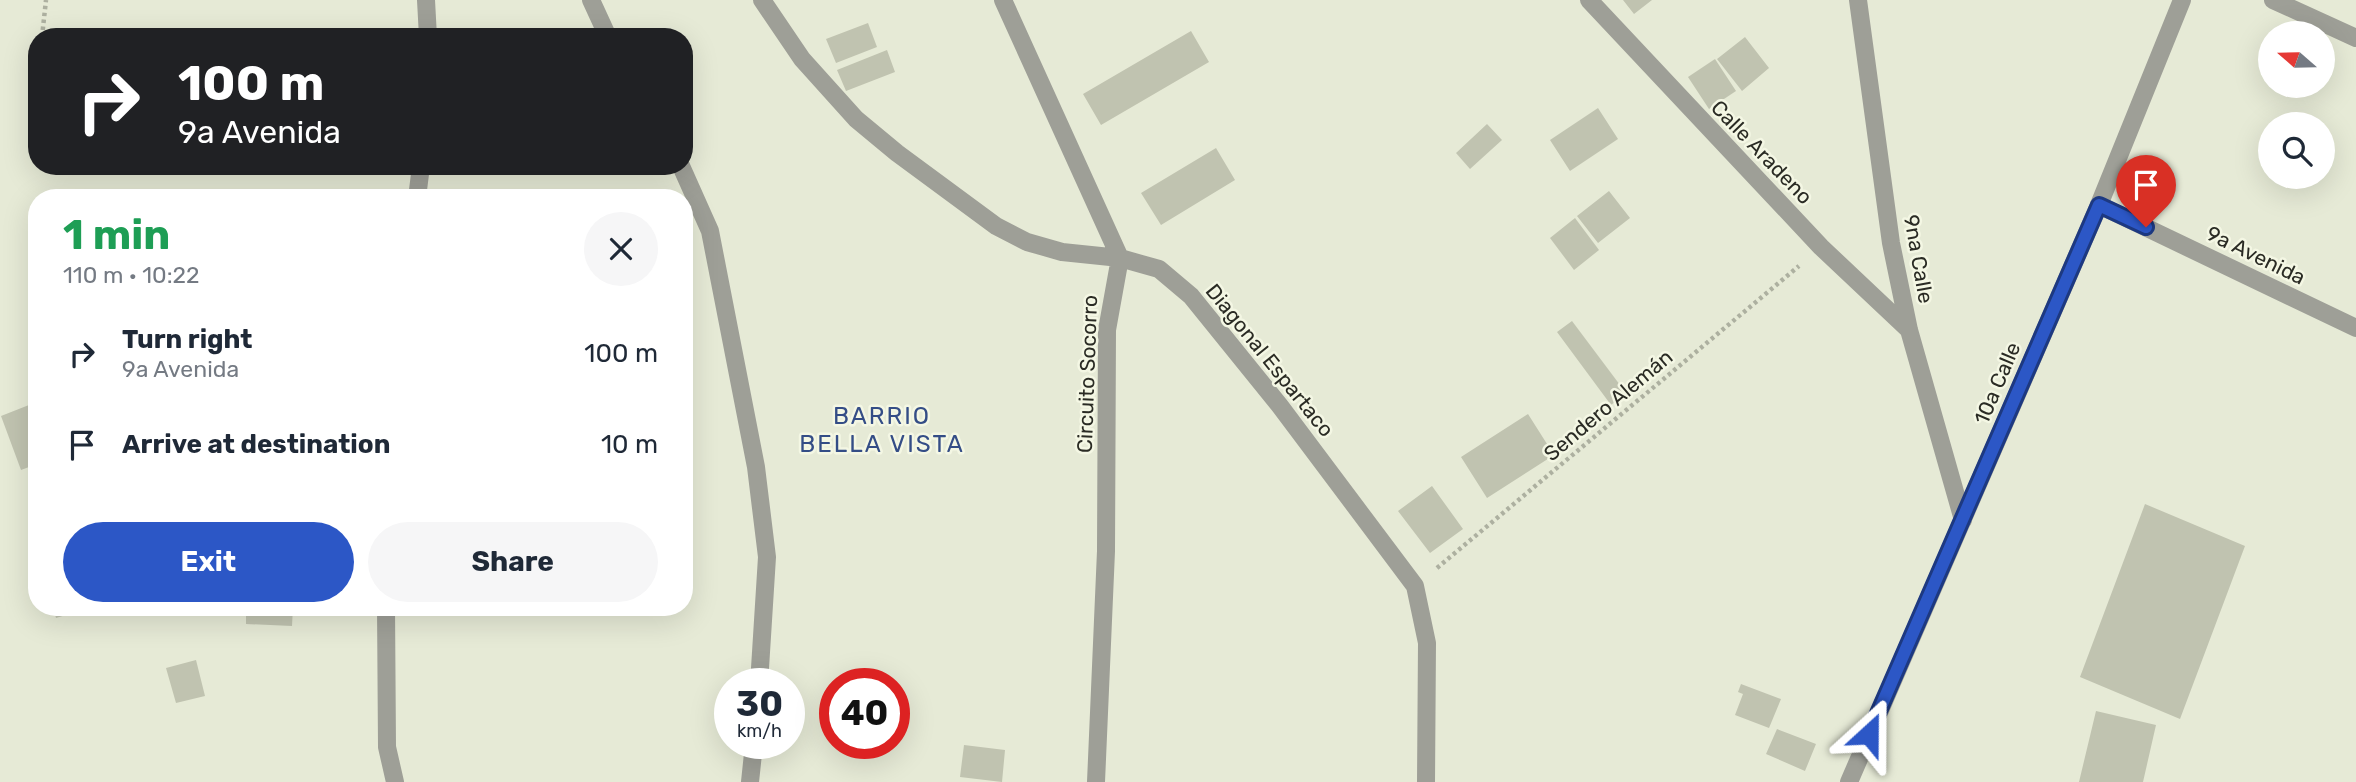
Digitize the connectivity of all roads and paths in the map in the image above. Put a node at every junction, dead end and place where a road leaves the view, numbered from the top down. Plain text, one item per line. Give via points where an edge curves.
1 (46, 0) edge
2 (426, 0) edge
3 (591, 0) edge
4 (762, 0) edge
5 (1003, 0) edge
6 (1589, 0) edge
7 (1858, 0) edge
8 (2182, 0) edge
9 (2273, 0) edge
10 (43, 28) edge
11 (428, 28) edge
12 (604, 28) edge
13 (2356, 38) edge
14 (693, 193) edge
15 (2099, 205) junction
16 (1821, 247) junction
17 (1120, 258) junction
18 (2356, 328) edge
19 (1909, 330) junction
20 (1963, 520) junction
21 (1415, 586) junction
22 (386, 616) edge
23 (760, 668) edge
24 (752, 759) edge
25 (395, 782) edge
26 (750, 782) edge
27 (1096, 782) edge
28 (1426, 782) edge
29 (1849, 782) edge

1 - 10 path
2 - 11 street
3 - 12 street
4 - 17 street via 802,59 856,119 996,226 1027,242 1062,252
5 - 17 street
6 - 16 street, Calle Aradeno
7 - 19 street, 9na Calle via 1891,243
8 - 15 street, 10a Calle
9 - 13 street
14 - 23 street via 710,231 756,467 767,557
15 - 18 street, 9a Avenida
15 - 20 street, 10a Calle
16 - 19 street, Calle Aradeno
16 - 21 path, Sendero Alemán
17 - 21 street, Diagonal Espartaco via 1159,268 1191,296
17 - 27 street, Circuito Socorro via 1107,330 1106,551
19 - 20 street, 9na Calle
20 - 29 street, 10a Calle
21 - 28 street, Diagonal Espartaco via 1427,643
22 - 25 street via 387,747
24 - 26 street

